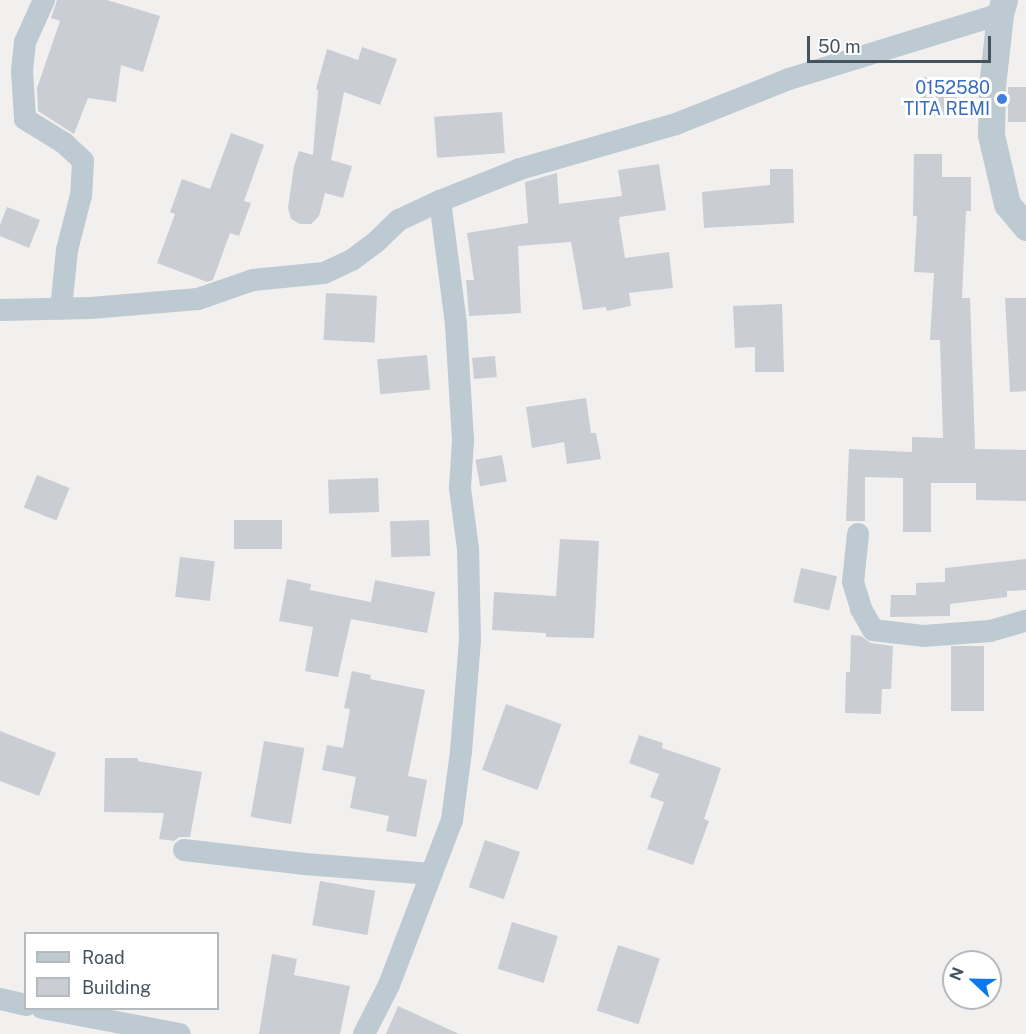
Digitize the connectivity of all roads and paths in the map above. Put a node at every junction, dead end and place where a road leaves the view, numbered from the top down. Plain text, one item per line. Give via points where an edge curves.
1 (44, 0) edge
2 (1002, 7) edge
3 (440, 201) junction
4 (1026, 227) edge
5 (61, 309) junction
6 (0, 310) edge
7 (858, 534) dead end
8 (1026, 621) edge
9 (184, 850) dead end
10 (432, 874) junction
11 (0, 999) edge
12 (24, 1005) edge
13 (53, 1010) edge
14 (180, 1034) edge
15 (364, 1034) edge

1 - 5 street via 25,42 25,119 64,143 83,161 81,195 67,250
2 - 3 street via 789,79 676,124 520,169
2 - 4 street via 991,135 1007,204
3 - 5 street via 399,220 352,260 324,273 253,280 198,299
3 - 10 street via 456,324 463,440 460,488 468,549 470,641 452,820
5 - 6 street
7 - 8 street via 853,582 873,630 923,636 990,631
9 - 10 street
10 - 15 street via 389,985
11 - 12 street
13 - 14 street

